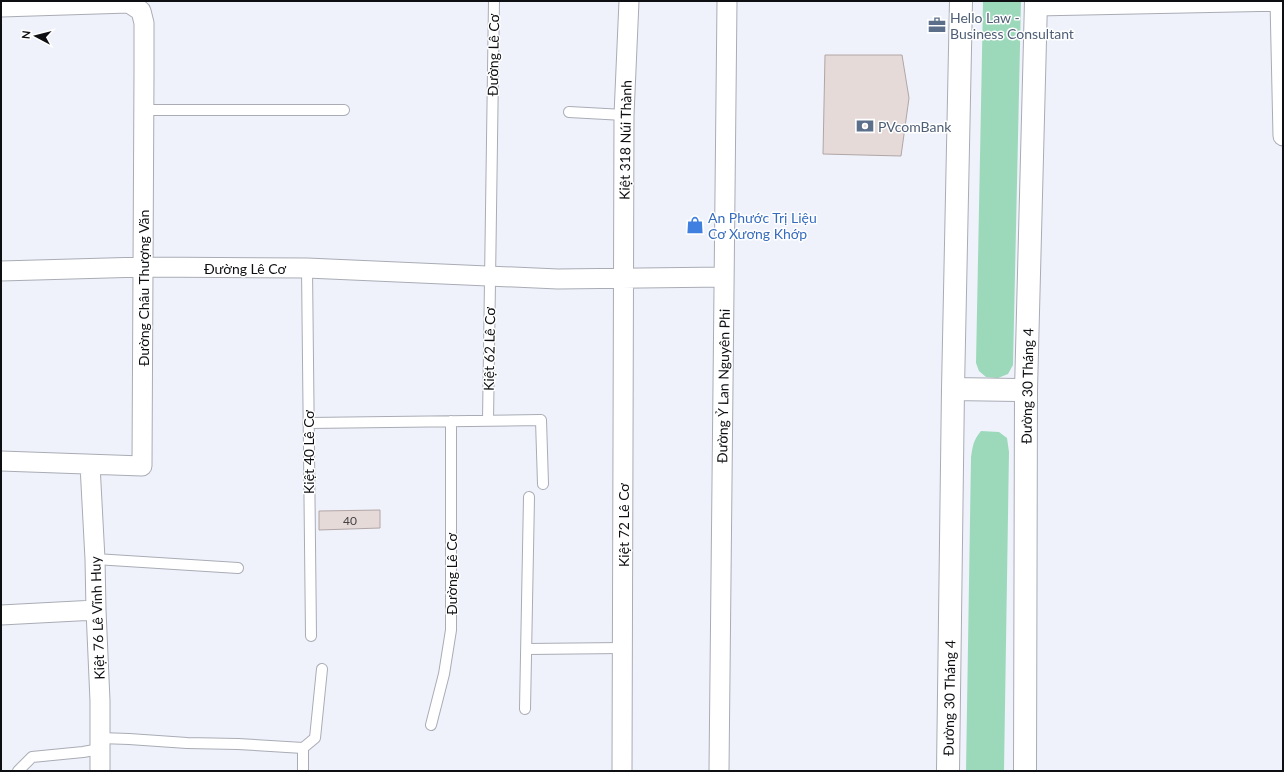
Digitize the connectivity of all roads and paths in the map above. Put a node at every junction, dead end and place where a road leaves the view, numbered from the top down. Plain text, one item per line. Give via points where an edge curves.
1 (494, 1) edge
2 (629, 1) edge
3 (726, 1) edge
4 (962, 1) edge
5 (1280, 1) edge
6 (1036, 4) edge
7 (1, 7) edge
8 (143, 110) junction
9 (344, 110) dead end
10 (569, 112) dead end
11 (624, 115) junction
12 (1283, 136) edge
13 (143, 267) junction
14 (307, 268) junction
15 (1, 272) edge
16 (490, 277) junction
17 (724, 277) junction
18 (624, 279) junction
19 (953, 389) junction
20 (1026, 390) junction
21 (451, 421) junction
22 (488, 422) junction
23 (308, 423) junction
24 (1, 461) edge
25 (90, 465) junction
26 (543, 484) dead end
27 (529, 497) dead end
28 (95, 559) junction
29 (238, 568) dead end
30 (96, 610) junction
31 (1, 615) edge
32 (311, 636) dead end
33 (527, 648) junction
34 (622, 648) junction
35 (322, 669) dead end
36 (525, 709) dead end
37 (431, 725) dead end
38 (100, 743) junction
39 (302, 748) junction
40 (18, 771) edge
41 (100, 771) edge
42 (303, 771) edge
43 (622, 771) edge
44 (719, 771) edge
45 (948, 771) edge
46 (1025, 771) edge

1 - 16 lane, Đường Lê Cơ
2 - 11 street, Kiệt 318 Núi Thành
3 - 17 street, Đường Ỷ Lan Nguyên Phi
4 - 19 street, Đường 30 Tháng 4
5 - 6 street
5 - 12 street
6 - 20 street, Đường 30 Tháng 4
7 - 8 street, Đường Châu Thượng Văn via 129,3 141,11 144,23
8 - 9 lane
8 - 13 street, Đường Châu Thượng Văn
10 - 11 lane
11 - 18 street, Kiệt 318 Núi Thành
13 - 14 street, Đường Lê Cơ
13 - 15 street, Đường Lê Cơ
13 - 25 street, Đường Châu Thượng Văn via 142,466
14 - 16 street, Đường Lê Cơ
14 - 23 lane, Kiệt 40 Lê Cơ
16 - 18 street, Đường Lê Cơ
16 - 22 lane, Kiệt 62 Lê Cơ
17 - 18 street, Đường Lê Cơ
17 - 44 street, Đường Ỷ Lan Nguyên Phi
18 - 34 street, Kiệt 72 Lê Cơ
19 - 20 street
19 - 45 street, Đường 30 Tháng 4
20 - 46 street, Đường 30 Tháng 4
21 - 22 lane
21 - 23 lane
21 - 37 lane, Đường Lê Cơ via 451,630 444,674
22 - 26 lane via 541,420
23 - 32 lane, Kiệt 40 Lê Cơ
24 - 25 street
25 - 28 street, Kiệt 76 Lê Vĩnh Huy
27 - 33 lane
28 - 29 lane
28 - 30 street, Kiệt 76 Lê Vĩnh Huy
30 - 31 street
30 - 38 street, Kiệt 76 Lê Vĩnh Huy
33 - 34 lane
33 - 36 lane
34 - 43 street, Kiệt 72 Lê Cơ
35 - 39 lane via 315,738
38 - 39 lane via 129,739
38 - 40 lane via 83,752 32,757
38 - 41 street, Kiệt 76 Lê Vĩnh Huy
39 - 42 lane

